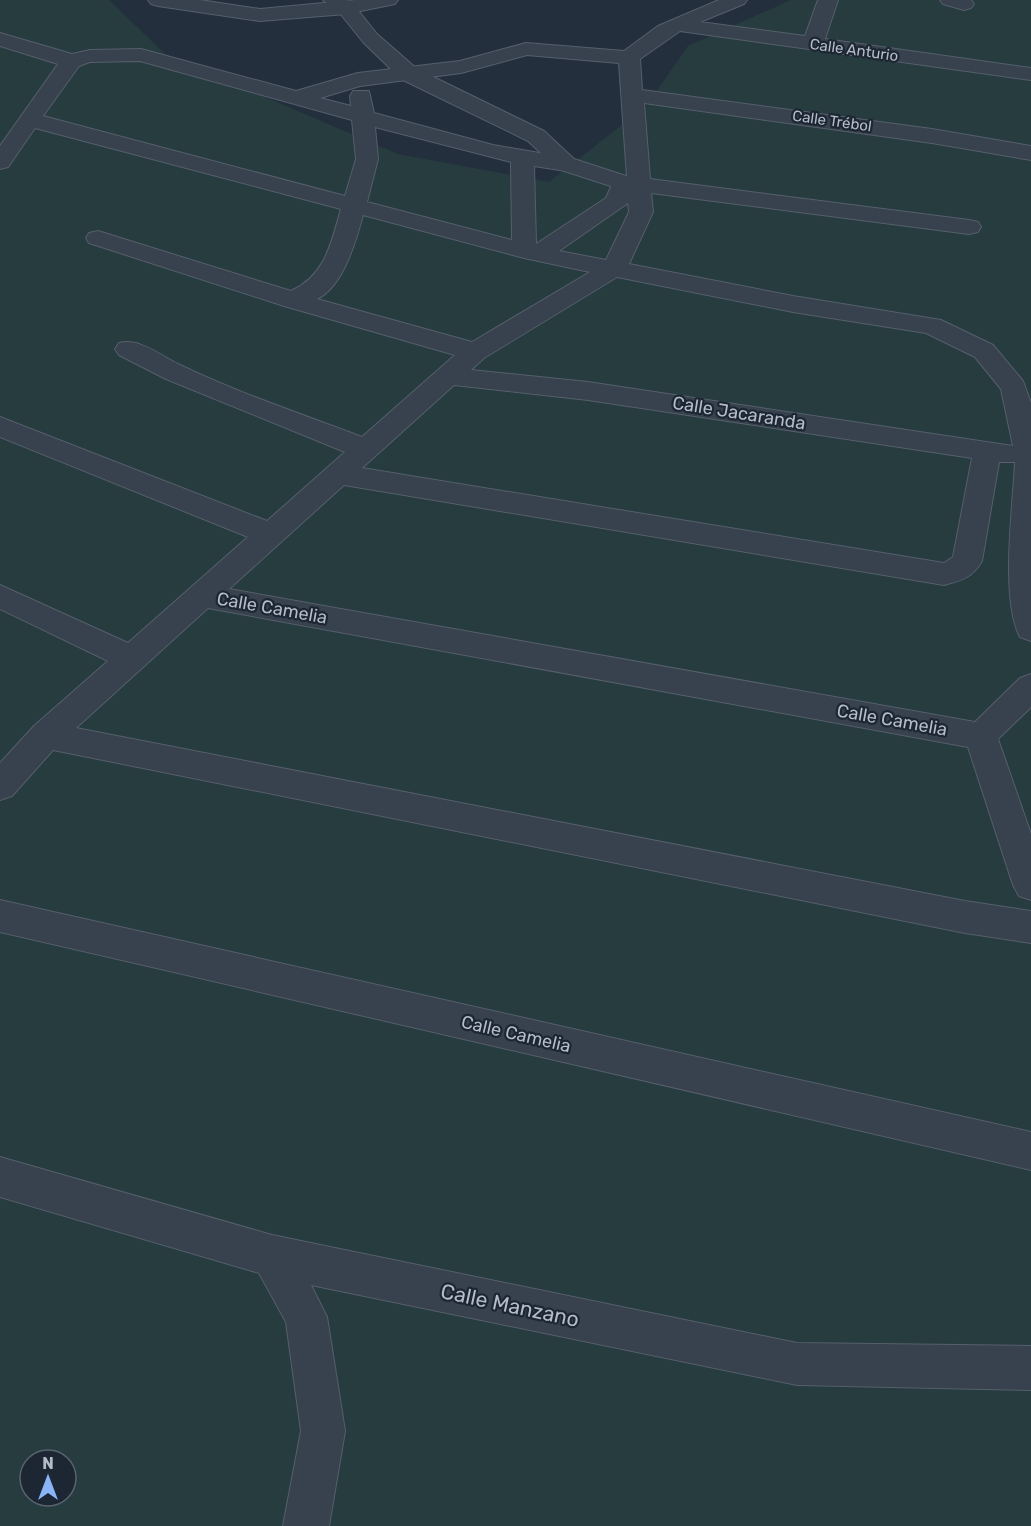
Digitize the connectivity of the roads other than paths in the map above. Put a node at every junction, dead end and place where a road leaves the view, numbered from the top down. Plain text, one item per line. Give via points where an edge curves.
1 (158, 0) edge
2 (388, 0) edge
3 (737, 0) edge
4 (828, 0) edge
5 (340, 4) edge
6 (677, 25) junction
7 (0, 39) edge
8 (812, 45) junction
9 (629, 58) junction
10 (71, 61) junction
11 (409, 74) junction
12 (1031, 74) edge
13 (358, 80) junction
14 (633, 95) junction
15 (296, 98) junction
16 (365, 117) junction
17 (31, 120) junction
18 (1031, 153) edge
19 (522, 157) junction
20 (0, 162) edge
21 (566, 164) junction
22 (630, 184) junction
23 (354, 208) junction
24 (969, 227) dead end
25 (98, 238) dead end
26 (530, 252) junction
27 (615, 268) junction
28 (293, 300) junction
29 (128, 349) dead end
30 (475, 352) junction
31 (448, 376) junction
32 (0, 426) edge
33 (365, 449) junction
34 (987, 451) junction
35 (1029, 458) junction
36 (337, 474) junction
37 (269, 534) junction
38 (1029, 594) edge
39 (200, 595) junction
40 (0, 596) edge
41 (1031, 629) edge
42 (130, 658) junction
43 (1031, 687) edge
44 (46, 735) junction
45 (981, 736) junction
46 (0, 786) edge
47 (1031, 885) edge
48 (0, 916) edge
49 (1031, 927) edge
50 (1031, 1151) edge
51 (0, 1177) edge
52 (272, 1256) junction
53 (1031, 1368) edge
54 (306, 1526) edge

1 - 5 street via 260,15
2 - 5 street
3 - 6 street
4 - 8 street
5 - 11 street via 369,38
6 - 8 street, Calle Anturio
6 - 9 street via 639,46
7 - 10 street
8 - 12 street, Calle Anturio
9 - 11 street via 526,49 461,67
9 - 14 street
10 - 15 street via 90,56 141,55
10 - 17 street
11 - 13 street
11 - 21 street via 536,136
13 - 15 street
13 - 16 street
14 - 18 street, Calle Trébol
14 - 22 street
15 - 16 street
16 - 19 street via 490,152
16 - 23 street via 367,159
17 - 20 street
17 - 23 street
19 - 21 street
19 - 26 street
21 - 22 street
22 - 24 street
22 - 26 street via 617,202
22 - 27 street via 641,212
23 - 26 street
23 - 28 street via 341,252 317,289
25 - 28 street
26 - 27 street
27 - 30 street
27 - 35 street via 793,304 932,326 984,351 1014,387
28 - 30 street
29 - 33 street via 175,373
30 - 31 street
31 - 33 street
31 - 34 street, Calle Jacaranda via 588,391
32 - 37 street
33 - 36 street
34 - 35 street, Calle Jacaranda
34 - 36 street via 967,561 959,570 944,574
35 - 38 street via 1024,577
36 - 37 street
37 - 39 street
38 - 41 street
39 - 42 street
39 - 45 street, Calle Camelia
40 - 42 street
42 - 44 street
43 - 45 street
44 - 46 street
44 - 49 street
45 - 47 street
48 - 50 street, Calle Camelia
51 - 52 street, Calle Manzano
52 - 53 street, Calle Manzano via 797,1364
52 - 54 street via 306,1317 323,1431

